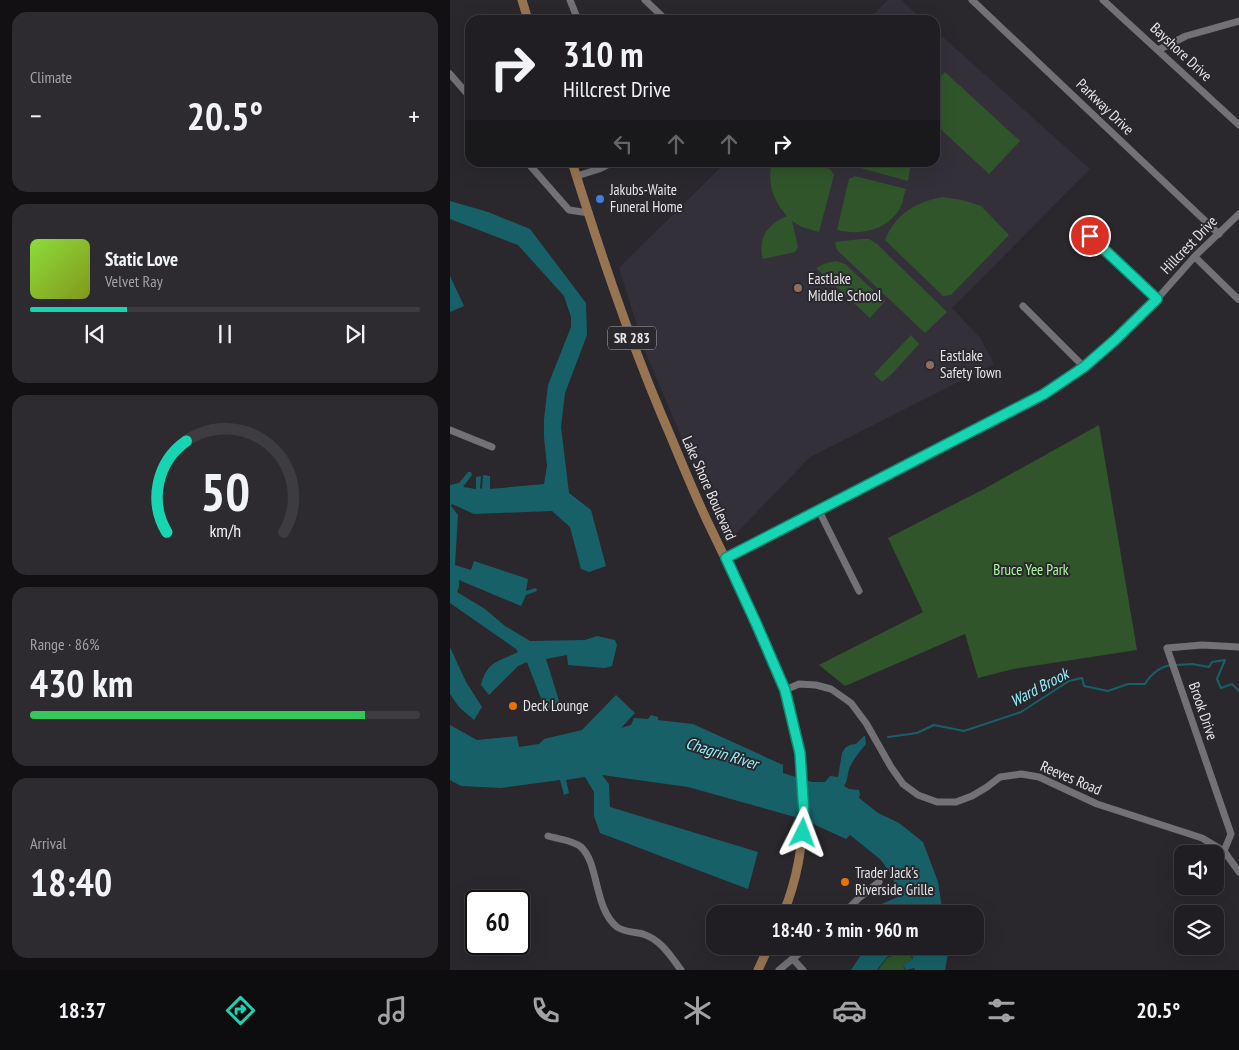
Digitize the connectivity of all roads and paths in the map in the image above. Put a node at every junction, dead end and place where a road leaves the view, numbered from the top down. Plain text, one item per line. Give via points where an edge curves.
1 (522, 0) edge
2 (570, 0) edge
3 (645, 0) edge
4 (972, 0) edge
5 (1103, 0) edge
6 (526, 15) edge
7 (576, 15) edge
8 (661, 15) edge
9 (1239, 21) edge
10 (1158, 50) junction
11 (450, 74) edge
12 (465, 91) edge
13 (1239, 125) edge
14 (531, 167) edge
15 (574, 167) edge
16 (603, 167) edge
17 (577, 176) junction
18 (589, 213) junction
19 (1239, 214) edge
20 (1219, 234) junction
21 (1090, 236) dead end
22 (1195, 257) junction
23 (1157, 299) junction
24 (1238, 299) edge
25 (1023, 306) dead end
26 (1084, 367) junction
27 (450, 430) edge
28 (492, 447) dead end
29 (819, 512) junction
30 (726, 558) junction
31 (859, 591) dead end
32 (1239, 646) edge
33 (785, 690) junction
34 (548, 836) dead end
35 (1213, 845) edge
36 (1224, 852) joint
37 (1239, 872) edge
38 (879, 882) dead end
39 (787, 905) edge
40 (852, 905) edge
41 (766, 955) edge
42 (798, 955) edge
43 (793, 959) junction
44 (681, 970) edge
45 (758, 970) edge
46 (779, 970) edge
47 (803, 970) edge

1 - 6 main road
2 - 7 street
3 - 8 street
4 - 20 street, Parkway Drive
5 - 10 street, Bayshore Drive
9 - 10 street via 1186,36
10 - 13 street, Bayshore Drive
11 - 12 street
14 - 18 street via 569,210
15 - 17 main road, Lake Shore Boulevard / SR 283
16 - 17 street
17 - 18 main road, Lake Shore Boulevard / SR 283
18 - 30 main road, Lake Shore Boulevard / SR 283 via 653,394 709,526
19 - 20 street, Hillcrest Drive
20 - 22 street, Hillcrest Drive
21 - 23 street
22 - 23 street, Hillcrest Drive
22 - 24 street
23 - 26 street, Hillcrest Drive
25 - 26 street
26 - 29 street, Hillcrest Drive via 1044,394
27 - 28 street
29 - 30 street, Hillcrest Drive
29 - 31 street
30 - 33 main road, Lake Shore Boulevard / SR 283
32 - 36 street, Brook Drive via 1168,648 1231,834
33 - 35 street, Reeves Road via 799,684 831,689 850,703 866,723 902,784 937,802 956,802 1000,778 1021,774 1039,777 1098,804 1202,838
33 - 39 main road, Lake Shore Boulevard / SR 283 via 800,753 804,814 801,853
34 - 44 street via 581,846 588,857 599,896 617,926 663,945
36 - 37 street, Reeves Road
38 - 40 street
41 - 45 main road
42 - 43 street
43 - 46 street
43 - 47 street

